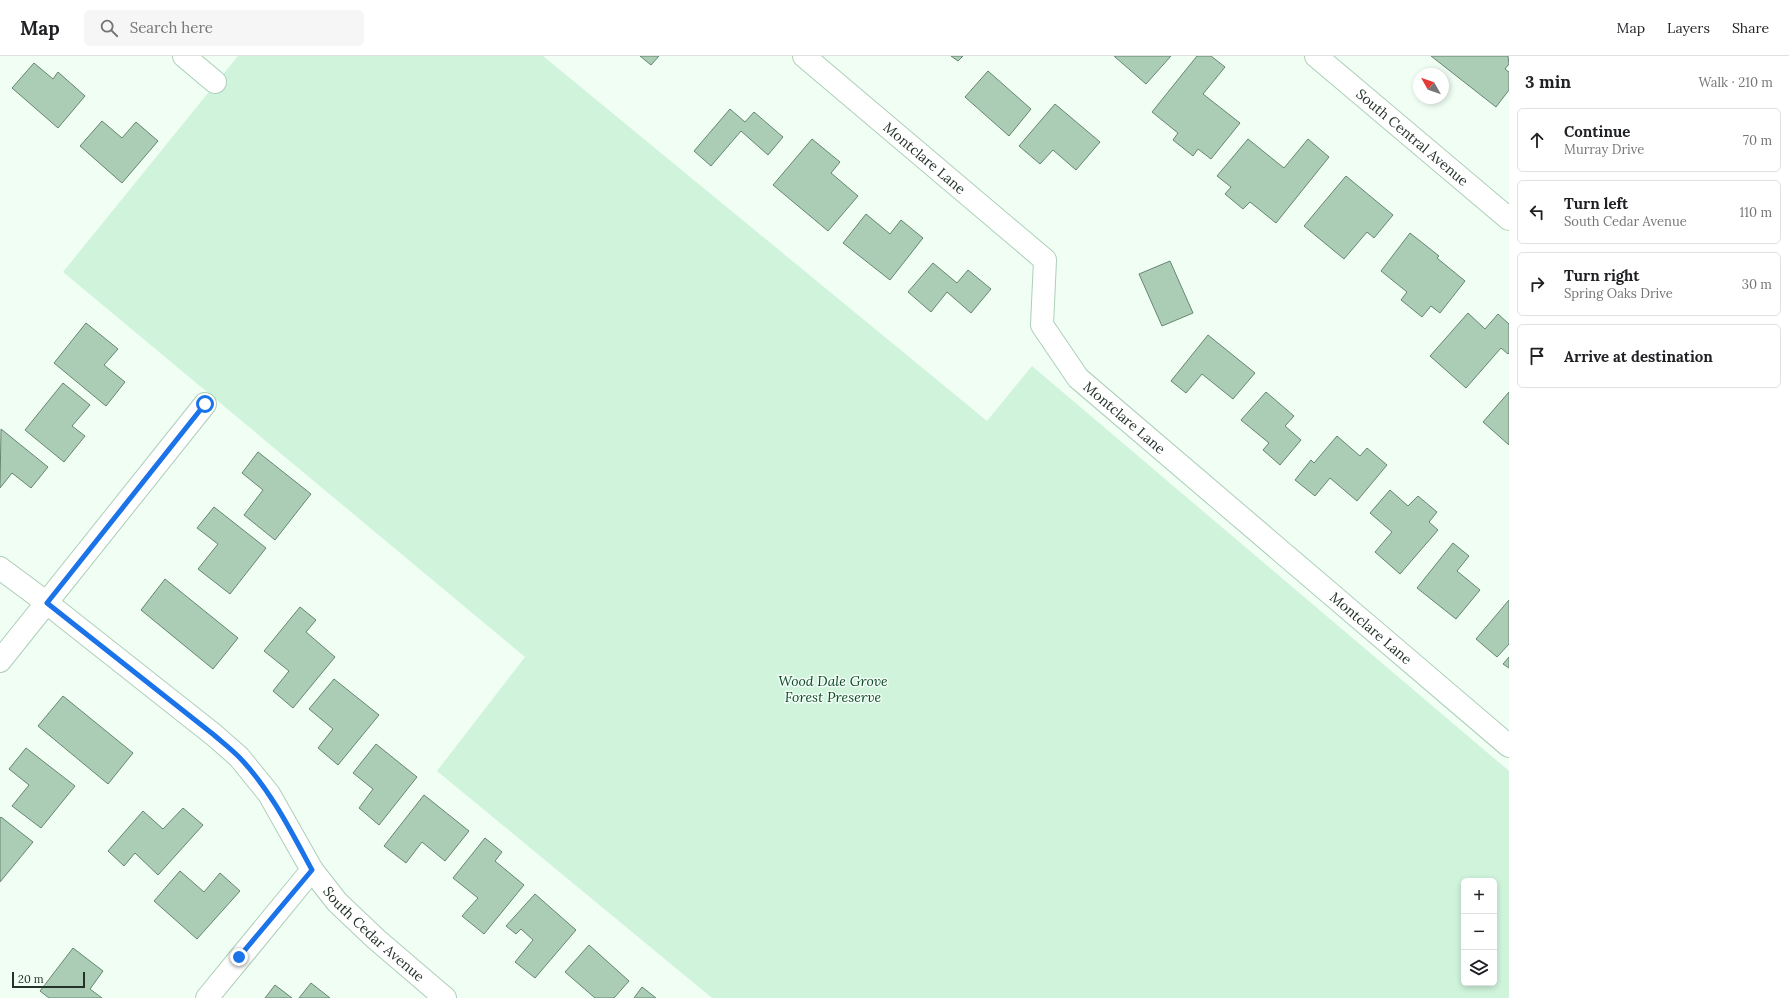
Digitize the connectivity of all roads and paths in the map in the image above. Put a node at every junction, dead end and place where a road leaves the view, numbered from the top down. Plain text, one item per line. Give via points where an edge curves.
1 (184, 56) edge
2 (804, 56) edge
3 (1327, 60) edge
4 (215, 82) dead end
5 (1509, 219) edge
6 (205, 404) dead end
7 (0, 568) edge
8 (47, 603) junction
9 (0, 661) edge
10 (1509, 746) edge
11 (312, 870) junction
12 (207, 998) edge
13 (445, 998) edge

1 - 4 street
2 - 10 street, Montclare Lane via 1046,260 1042,324 1078,378
3 - 5 street, South Central Avenue
6 - 8 street
7 - 8 street, South Cedar Avenue
8 - 9 street
8 - 11 street, South Cedar Avenue via 239,757 269,794
11 - 12 street
11 - 13 street, South Cedar Avenue via 337,902

